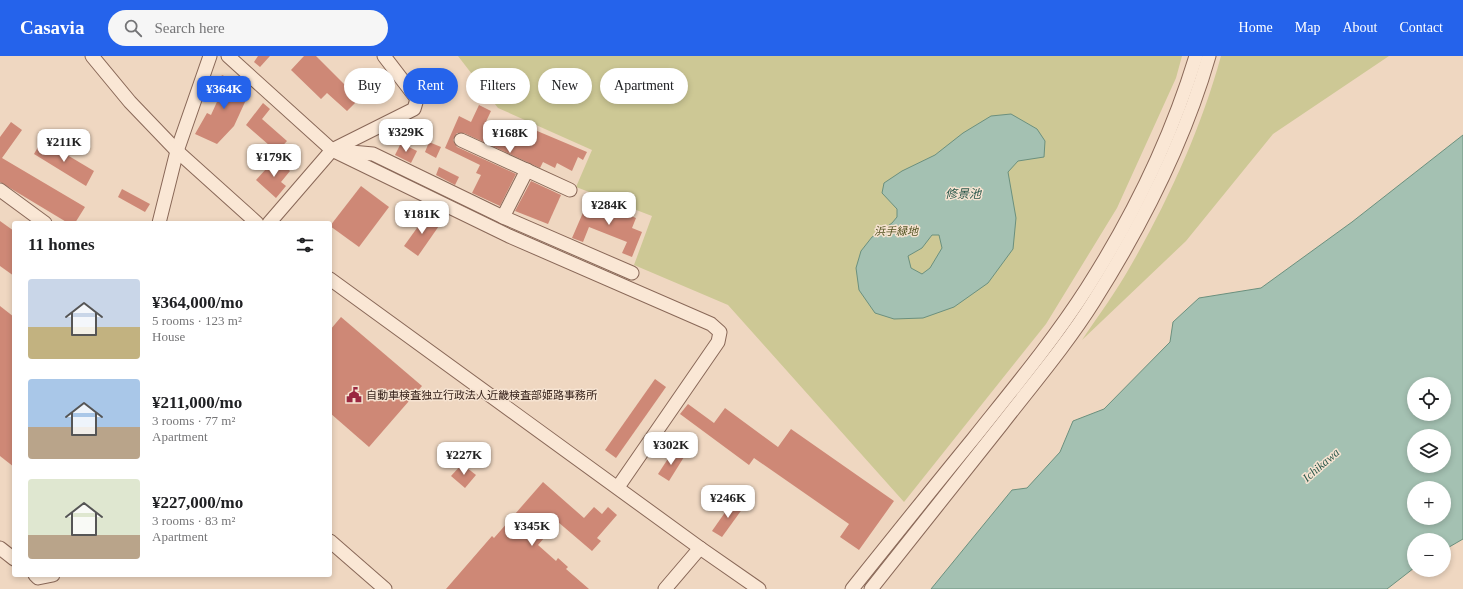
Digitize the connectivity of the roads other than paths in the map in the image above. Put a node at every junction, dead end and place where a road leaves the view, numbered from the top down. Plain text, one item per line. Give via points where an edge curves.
1 (92, 56) edge
2 (210, 56) edge
3 (228, 56) edge
4 (384, 56) edge
5 (1201, 59) edge
6 (461, 140) dead end
7 (332, 150) junction
8 (177, 151) junction
9 (527, 170) junction
10 (0, 190) edge
11 (570, 190) dead end
12 (503, 217) junction
13 (41, 221) edge
14 (159, 221) edge
15 (255, 221) edge
16 (271, 221) edge
17 (632, 273) dead end
18 (332, 280) edge
19 (618, 487) junction
20 (332, 543) edge
21 (0, 548) edge
22 (700, 548) junction
23 (12, 557) edge
24 (385, 589) edge
25 (665, 589) edge
26 (759, 589) edge
27 (852, 589) edge
28 (871, 589) edge

1 - 8 street via 130,102
2 - 8 street
3 - 7 street
4 - 7 street via 417,99 414,109
5 - 27 street via 1156,164 1087,288 1039,356
5 - 28 street via 1167,167 1136,230 1093,302 1052,360
6 - 9 street
7 - 12 street via 373,154
7 - 16 street
7 - 19 street via 509,236 711,324 720,332 718,342
8 - 14 street
8 - 15 street
9 - 11 street
9 - 12 street
10 - 13 street
12 - 17 street
18 - 19 street
19 - 22 street
20 - 24 street
21 - 23 street
22 - 25 street
22 - 26 street

